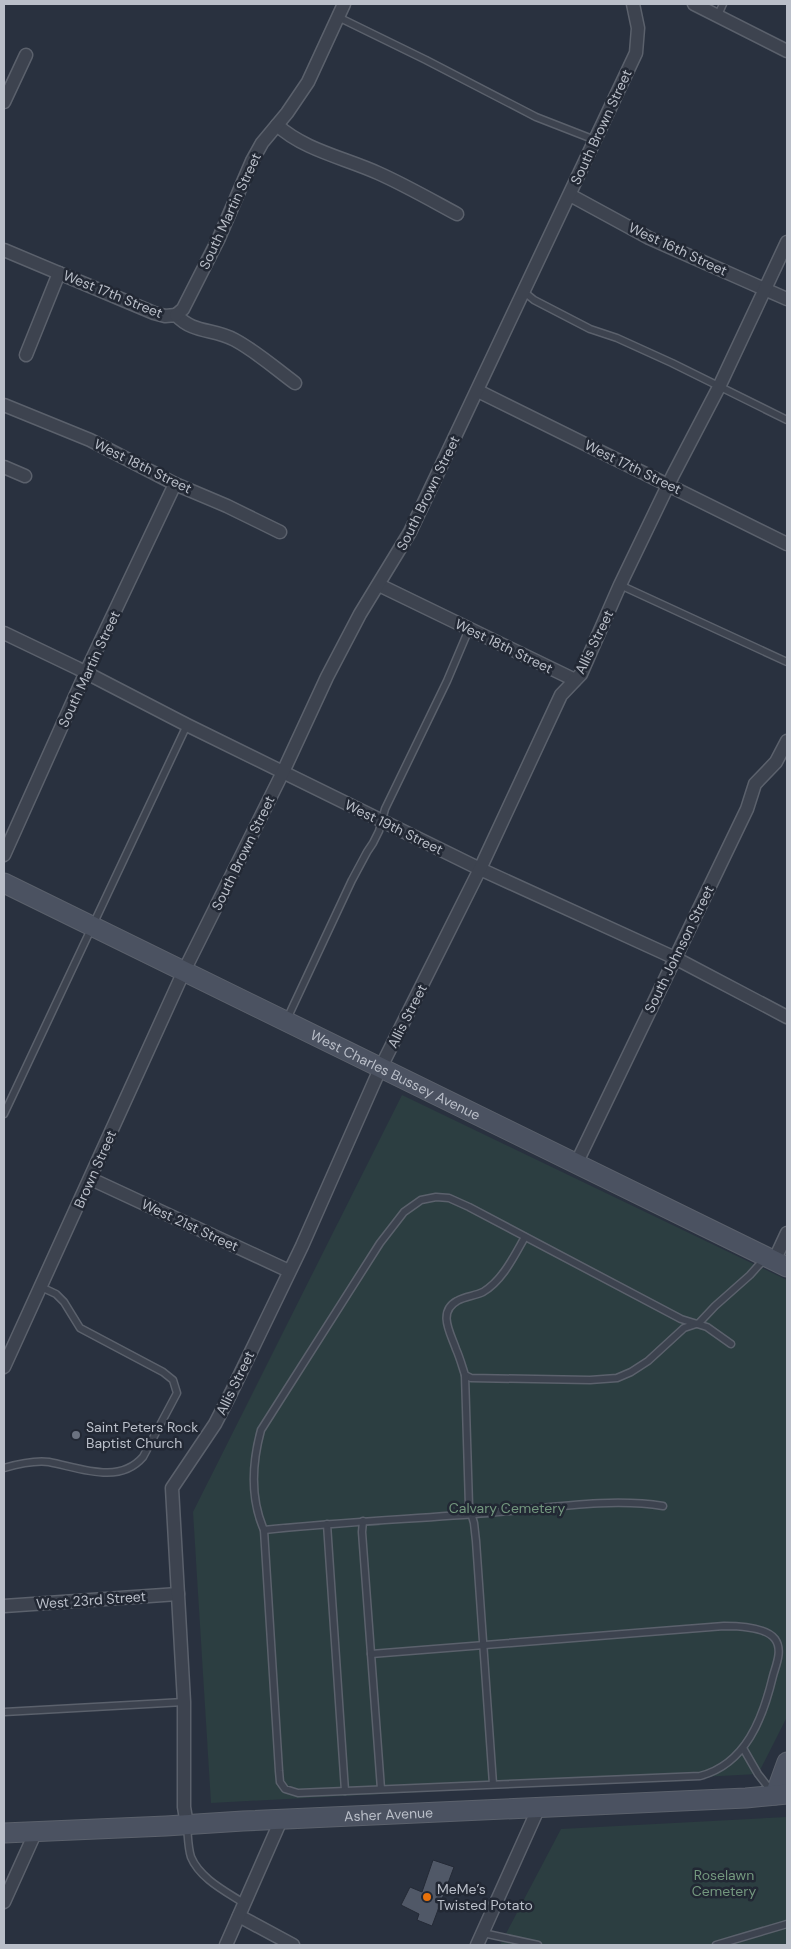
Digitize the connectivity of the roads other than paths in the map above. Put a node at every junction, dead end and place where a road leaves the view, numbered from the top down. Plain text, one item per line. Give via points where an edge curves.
1 (344, 4) edge
2 (633, 4) edge
3 (694, 4) edge
4 (720, 9) edge
5 (338, 17) junction
6 (787, 51) edge
7 (26, 55) dead end
8 (4, 102) edge
9 (277, 125) junction
10 (595, 140) junction
11 (570, 195) junction
12 (457, 214) dead end
13 (787, 242) edge
14 (4, 250) edge
15 (59, 272) junction
16 (766, 289) junction
17 (524, 291) junction
18 (787, 299) edge
19 (176, 315) junction
20 (26, 355) dead end
21 (295, 383) dead end
22 (719, 387) junction
23 (478, 392) junction
24 (4, 405) edge
25 (787, 420) edge
26 (4, 467) edge
27 (25, 476) dead end
28 (175, 484) junction
29 (668, 484) junction
30 (280, 532) dead end
31 (787, 544) edge
32 (620, 585) junction
33 (379, 586) junction
34 (469, 629) junction
35 (4, 633) edge
36 (787, 662) edge
37 (86, 672) junction
38 (575, 680) junction
39 (187, 725) junction
40 (787, 741) edge
41 (283, 772) junction
42 (381, 821) junction
43 (4, 854) edge
44 (480, 869) junction
45 (4, 883) edge
46 (91, 926) junction
47 (675, 958) junction
48 (184, 971) junction
49 (787, 1017) edge
50 (286, 1022) junction
51 (380, 1069) junction
52 (4, 1114) edge
53 (577, 1162) junction
54 (91, 1179) junction
55 (787, 1233) edge
56 (525, 1237) junction
57 (781, 1264) edge
58 (289, 1271) junction
59 (40, 1287) junction
60 (698, 1323) junction
61 (731, 1344) dead end
62 (4, 1364) edge
63 (465, 1375) junction
64 (4, 1468) edge
65 (663, 1506) dead end
66 (472, 1515) junction
67 (363, 1521) junction
68 (327, 1524) junction
69 (264, 1530) junction
70 (178, 1594) junction
71 (4, 1606) edge
72 (484, 1646) junction
73 (371, 1654) junction
74 (184, 1702) junction
75 (4, 1712) edge
76 (743, 1748) junction
77 (787, 1762) edge
78 (493, 1784) junction
79 (381, 1789) junction
80 (345, 1791) junction
81 (781, 1795) edge
82 (539, 1807) junction
83 (281, 1820) junction
84 (187, 1825) junction
85 (36, 1832) junction
86 (4, 1833) edge
87 (4, 1902) edge
88 (245, 1904) junction
89 (239, 1916) junction
90 (787, 1924) edge
91 (483, 1933) junction
92 (226, 1945) edge
93 (293, 1945) edge
94 (477, 1945) edge
95 (538, 1945) edge
96 (716, 1945) edge

1 - 5 street, South Martin Street
2 - 10 street, South Brown Street via 638,28 636,53
3 - 4 street
4 - 6 street
5 - 9 street, South Martin Street via 308,82
5 - 10 lane via 528,114
7 - 8 street
9 - 12 street via 286,134 310,146 378,173
9 - 19 street, South Martin Street via 252,161 218,238 183,308
10 - 11 street, South Brown Street
11 - 16 street, West 16th Street via 649,238
11 - 17 street, South Brown Street
13 - 16 street, Allis Street
14 - 15 street, West 17th Street
15 - 19 street, West 17th Street via 154,313
15 - 20 street
16 - 18 street, West 16th Street
16 - 22 street, Allis Street
17 - 22 lane via 534,300 590,329 617,338
17 - 23 street, South Brown Street
19 - 21 street, West 17th Street via 189,327 223,334 238,341
22 - 25 lane
22 - 29 street, Allis Street
23 - 29 street, West 17th Street
23 - 33 street, South Brown Street via 410,532
24 - 28 street, West 18th Street via 90,440
26 - 27 street
28 - 30 street, West 18th Street
28 - 37 street, South Martin Street
29 - 31 street, West 17th Street
29 - 32 street, Allis Street
32 - 36 lane
32 - 38 street, Allis Street via 589,658
33 - 34 street, West 18th Street
33 - 41 street, South Brown Street via 360,614 327,677
34 - 38 street, West 18th Street
34 - 42 lane
35 - 37 street, West 19th Street
37 - 39 street, West 19th Street
37 - 43 street, South Martin Street
38 - 44 street, Allis Street via 561,695
39 - 41 street, West 19th Street
39 - 46 lane
40 - 47 street, South Johnson Street via 776,762 755,784 747,809
41 - 42 street, West 19th Street
41 - 48 street, South Brown Street
42 - 44 street, West 19th Street
42 - 50 lane
44 - 47 street, West 19th Street
44 - 51 street, Allis Street
45 - 46 street, West Charles Bussey Avenue
46 - 48 street, West Charles Bussey Avenue
46 - 52 lane
47 - 49 street, West 19th Street
47 - 53 street, South Johnson Street
48 - 50 street, West Charles Bussey Avenue
48 - 54 street, Brown Street
50 - 51 street, West Charles Bussey Avenue
51 - 53 street, West Charles Bussey Avenue
51 - 58 street, Allis Street
53 - 57 street, West Charles Bussey Avenue
54 - 58 street, West 21st Street
54 - 59 street, Brown Street
55 - 57 street
56 - 60 lane via 681,1319
56 - 63 lane via 492,1285 456,1301 448,1310 447,1328
56 - 69 lane via 448,1198 421,1200 404,1212 380,1243 261,1430 254,1473 259,1518
57 - 60 lane via 762,1262
58 - 70 street, Allis Street via 215,1424 172,1488
59 - 62 street, Brown Street
59 - 64 lane via 56,1294 64,1302 80,1328 163,1372 173,1380 177,1392 136,1465 115,1472 96,1473 48,1462
60 - 61 lane
60 - 63 lane via 684,1328 648,1360 617,1378 470,1378
63 - 66 lane via 469,1506
65 - 66 lane via 609,1503
66 - 67 lane
66 - 72 lane
67 - 68 lane
67 - 73 lane
68 - 69 lane
68 - 80 lane
69 - 80 lane via 280,1782 285,1789 298,1793
70 - 71 street, West 23rd Street
70 - 74 street, Allis Street
72 - 73 lane
72 - 76 lane via 724,1626 762,1631 776,1641 778,1658 758,1726
72 - 78 lane
73 - 79 lane
74 - 75 lane
74 - 84 street, Allis Street via 184,1807
76 - 78 lane via 720,1768 700,1776
76 - 81 lane via 758,1774
77 - 81 street
78 - 79 lane
79 - 80 lane
81 - 82 street, Asher Avenue
82 - 83 street, Asher Avenue
82 - 91 street
83 - 84 street, Asher Avenue
83 - 88 street
84 - 85 street, Asher Avenue
84 - 88 lane via 191,1857 197,1868
85 - 86 street, Asher Avenue
85 - 87 street
88 - 89 street
89 - 92 street
89 - 93 street
90 - 96 lane
91 - 94 street
91 - 95 lane

